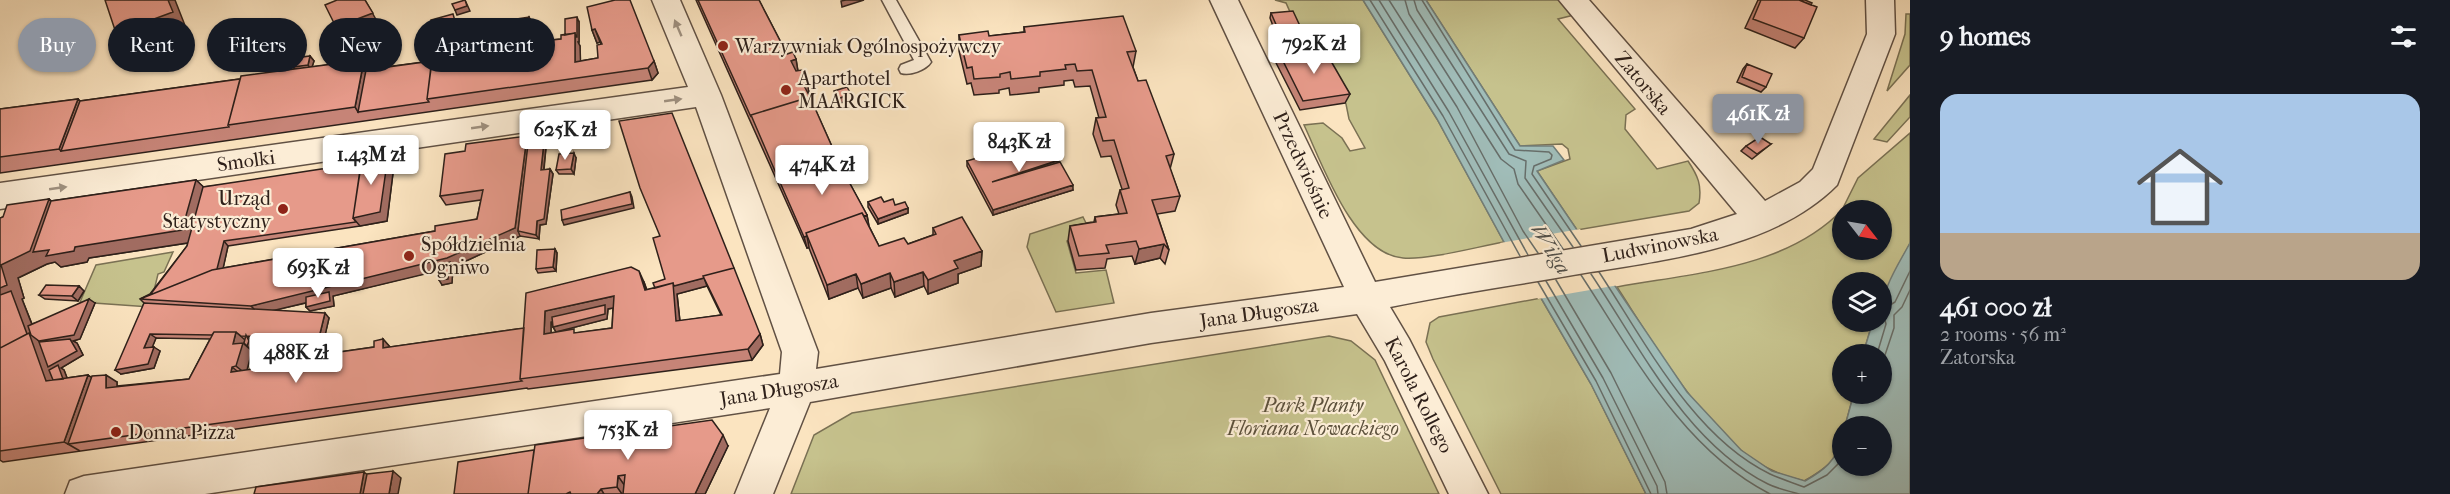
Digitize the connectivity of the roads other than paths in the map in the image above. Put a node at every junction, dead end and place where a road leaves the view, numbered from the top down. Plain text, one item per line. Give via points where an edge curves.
1 (666, 0) edge
2 (890, 0) edge
3 (1224, 0) edge
4 (1573, 0) edge
5 (1880, 0) edge
6 (907, 69) dead end
7 (706, 95) junction
8 (0, 196) edge
9 (1761, 219) junction
10 (1366, 298) junction
11 (797, 388) junction
12 (84, 494) edge
13 (754, 494) edge
14 (1469, 494) edge

7 -> 1 street
2 - 6 lane via 923,62
3 - 10 street, Przedwiośnie
4 - 9 street, Zatorska
5 - 9 street, Ludwinowska via 1881,34 1826,176 1811,191
8 -> 7 street, Smolki
7 - 11 street via 797,338 801,364
9 - 10 street, Ludwinowska via 1691,242
10 - 11 street, Jana Długosza via 1151,328
10 - 14 street, Karola Rollego via 1397,350
11 - 12 street, Jana Długosza
11 - 13 street

